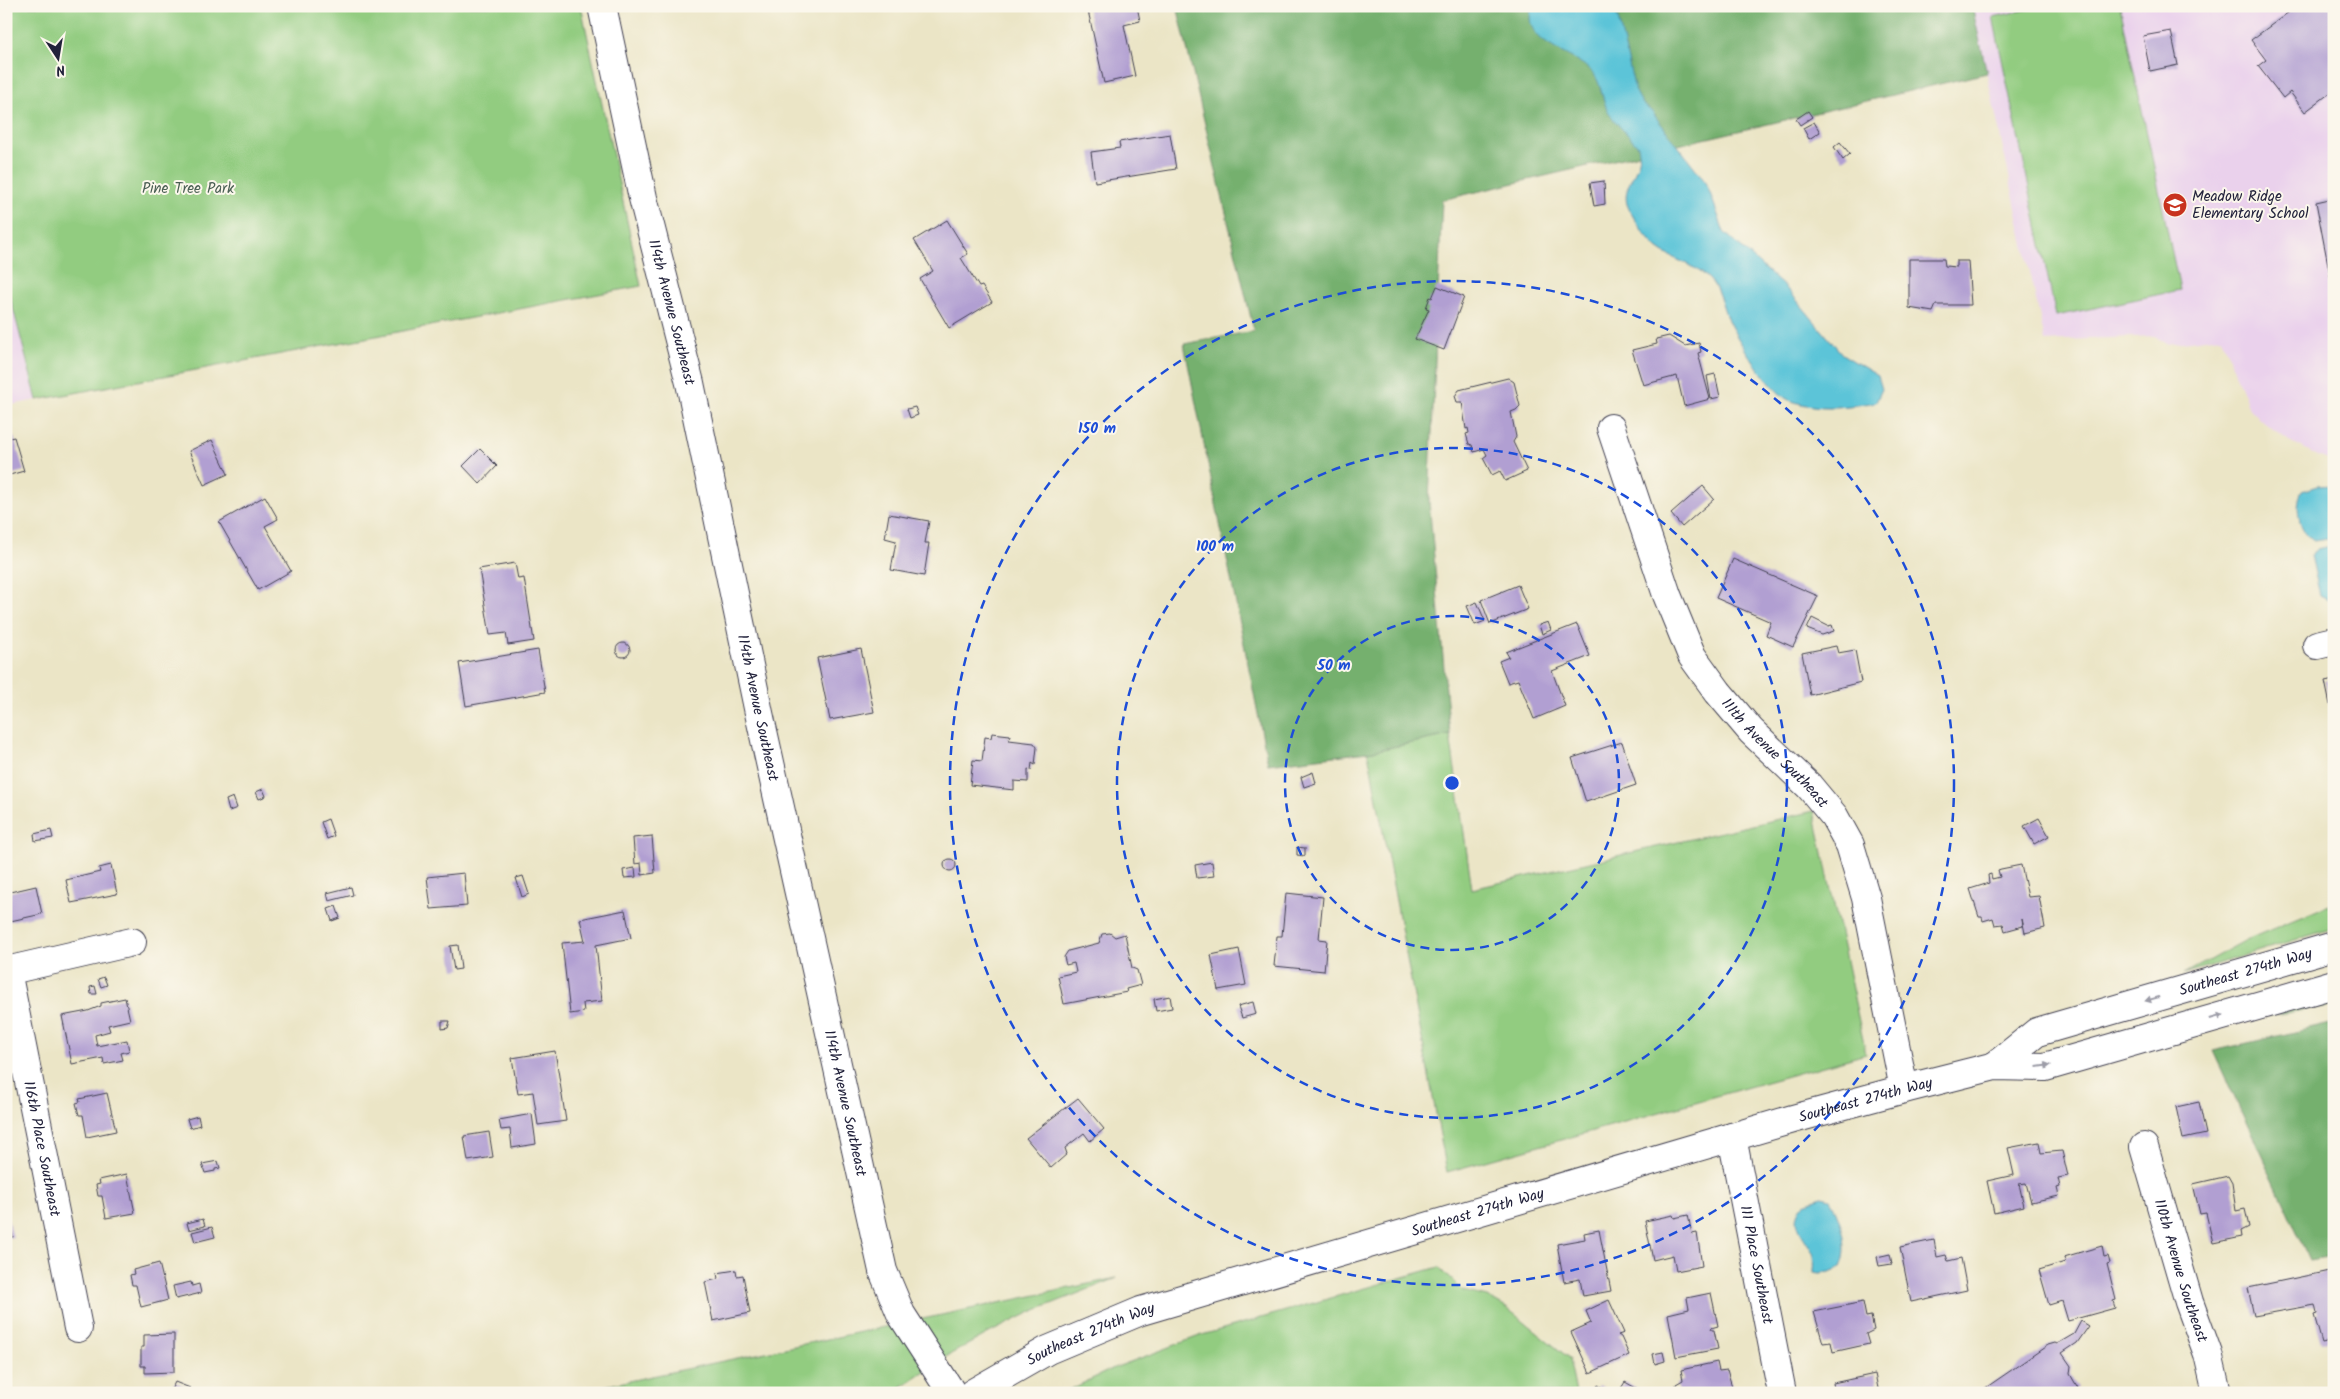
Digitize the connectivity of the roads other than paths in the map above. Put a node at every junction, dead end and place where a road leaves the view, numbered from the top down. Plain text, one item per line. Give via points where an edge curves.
1 (602, 6) edge
2 (1611, 428) dead end
3 (132, 942) dead end
4 (2334, 946) edge
5 (7, 971) edge
6 (2334, 984) edge
7 (1995, 1066) junction
8 (1904, 1089) junction
9 (1732, 1137) junction
10 (2144, 1147) dead end
11 (78, 1328) dead end
12 (952, 1393) edge
13 (973, 1393) edge
14 (1782, 1393) edge
15 (2217, 1393) edge

1 - 12 street, 114th Avenue Southeast via 643,198 690,383 757,704 883,1272 901,1314
2 - 8 street, 111th Avenue Southeast via 1692,656 1751,731 1809,786 1834,816 1850,845 1866,898
3 - 5 street
4 -> 7 street, Southeast 274th Way via 2037,1032
5 - 11 street, 116th Place Southeast
7 -> 6 street, Southeast 274th Way via 2045,1067
7 - 8 street, Southeast 274th Way
8 - 9 street, Southeast 274th Way
9 - 13 street, Southeast 274th Way via 1141,1311 1048,1350
9 - 14 street, 111 Place Southeast
10 - 15 street, 110th Avenue Southeast

